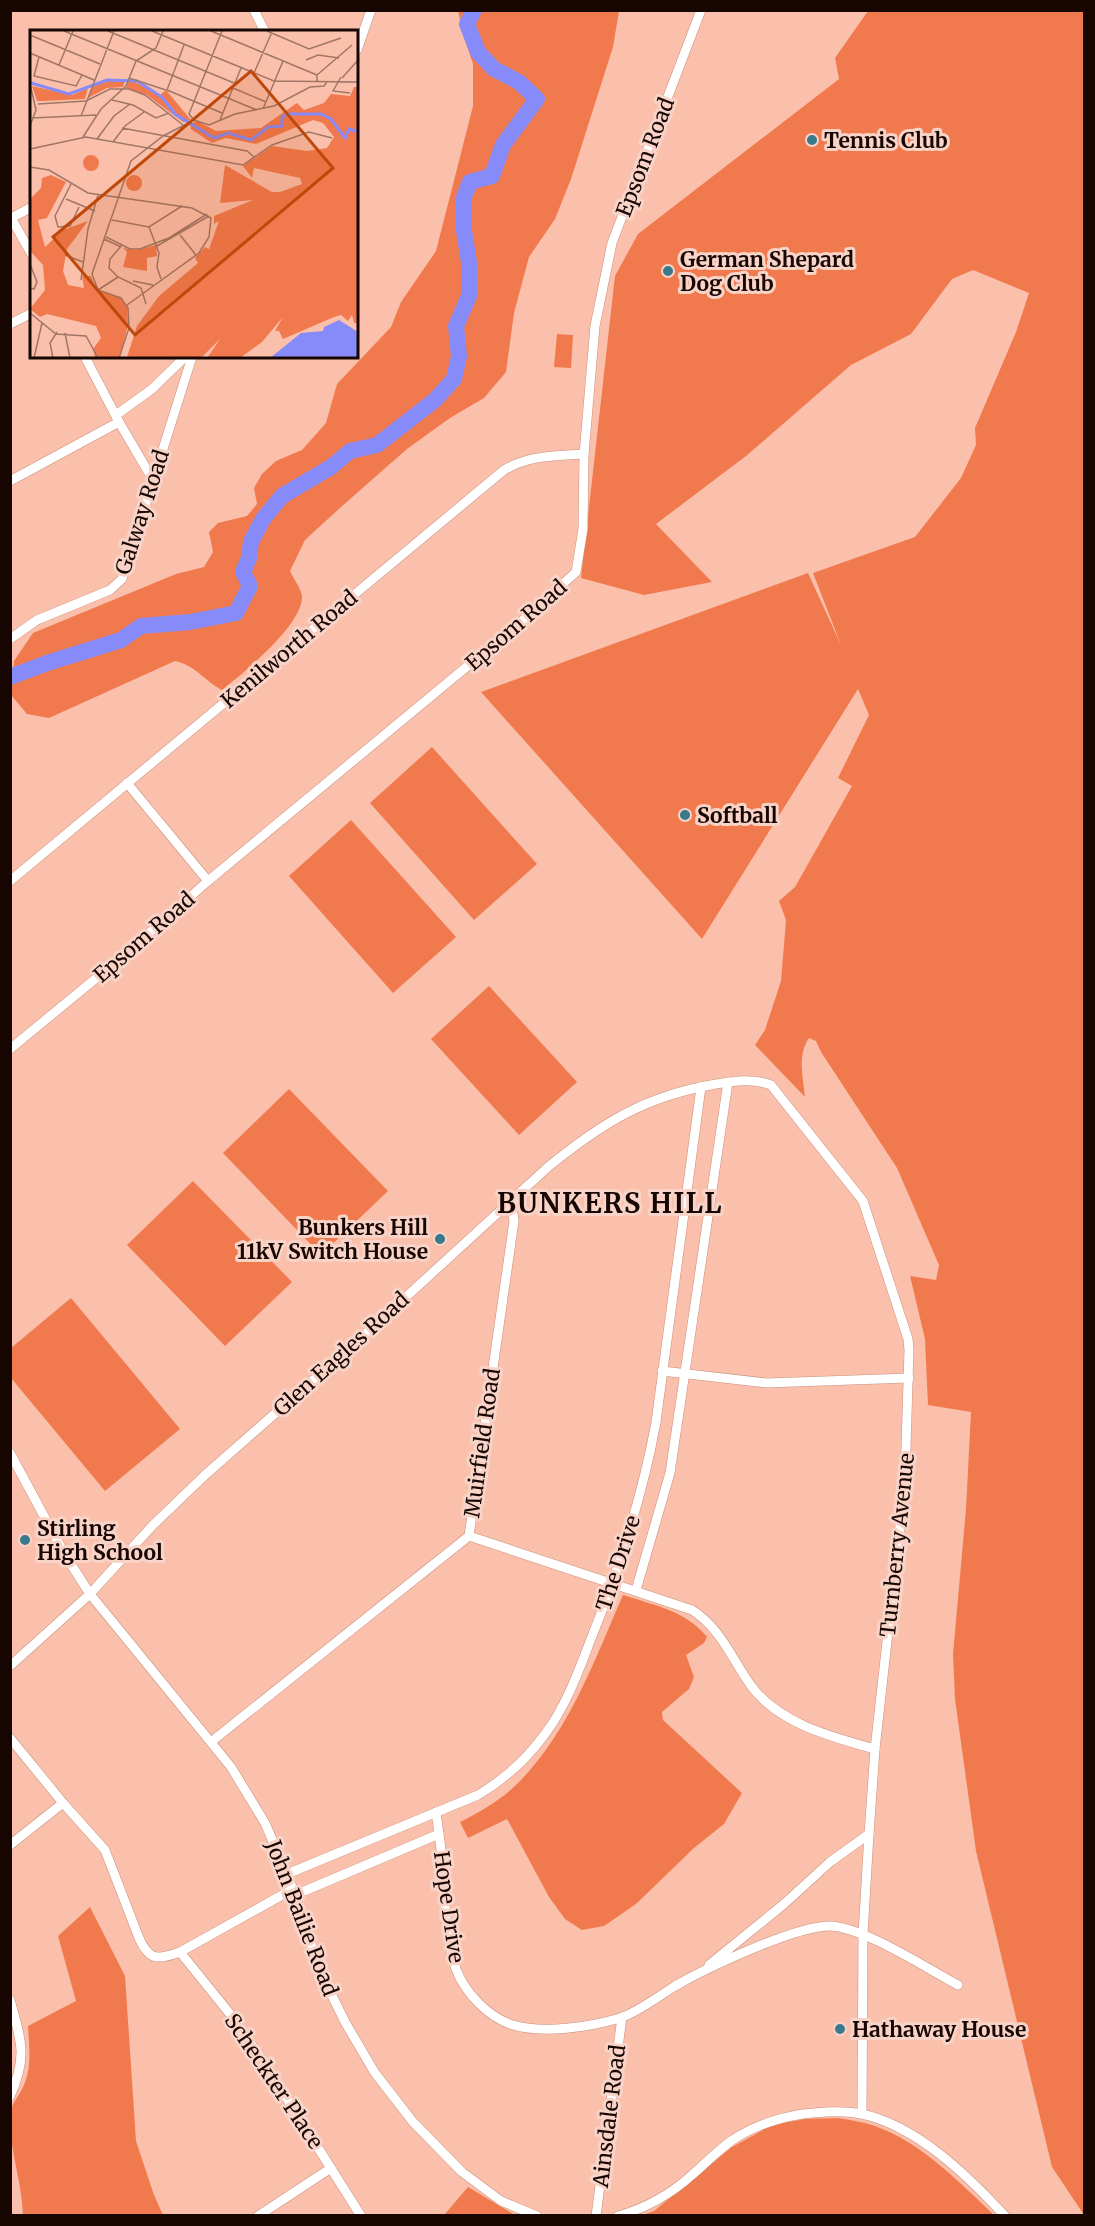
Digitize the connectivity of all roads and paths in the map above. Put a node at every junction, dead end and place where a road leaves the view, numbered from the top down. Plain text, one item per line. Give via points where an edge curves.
1 (254, 10) edge
2 (371, 10) edge
3 (701, 10) edge
4 (264, 30) edge
5 (358, 47) edge
6 (30, 208) edge
7 (11, 217) edge
8 (30, 251) edge
9 (30, 314) edge
10 (10, 324) edge
11 (87, 358) edge
12 (183, 358) edge
13 (192, 358) edge
14 (118, 418) junction
15 (584, 454) junction
16 (153, 480) junction
17 (10, 481) edge
18 (10, 639) edge
19 (127, 783) junction
20 (10, 881) edge
21 (208, 881) junction
22 (10, 1049) edge
23 (728, 1082) junction
24 (701, 1087) junction
25 (506, 1204) junction
26 (662, 1371) junction
27 (686, 1374) junction
28 (909, 1378) junction
29 (10, 1453) edge
30 (469, 1536) junction
31 (614, 1583) junction
32 (636, 1590) junction
33 (90, 1594) junction
34 (10, 1666) edge
35 (10, 1738) edge
36 (211, 1742) junction
37 (875, 1749) junction
38 (63, 1803) junction
39 (436, 1812) junction
40 (439, 1833) junction
41 (869, 1834) junction
42 (10, 1845) edge
43 (287, 1874) junction
44 (294, 1892) junction
45 (863, 1934) junction
46 (180, 1952) junction
47 (703, 1970) junction
48 (958, 1985) dead end
49 (10, 2000) edge
50 (622, 2017) junction
51 (10, 2096) edge
52 (862, 2114) junction
53 (331, 2168) junction
54 (258, 2216) edge
55 (361, 2216) edge
56 (537, 2216) edge
57 (596, 2216) edge
58 (618, 2216) edge
59 (1005, 2216) edge

1 - 4 street
2 - 5 street
3 - 15 street, Epsom Road via 612,243 595,326
6 - 7 street
7 - 8 street
9 - 10 street
11 - 14 street
12 - 14 street
13 - 16 street, Galway Road
14 - 16 street
14 - 17 street
15 - 19 street, Kenilworth Road via 533,458 504,470
15 - 21 street, Epsom Road via 583,529 576,572
16 - 18 street, Galway Road via 119,583 37,620
19 - 20 street, Kenilworth Road
19 - 21 street
21 - 22 street, Epsom Road
23 - 24 street, Turnberry Avenue
23 - 27 street, The Drive
23 - 28 street, Turnberry Avenue via 751,1080 771,1085 863,1201 908,1339
24 - 25 street, Glen Eagles Road via 653,1100 615,1117
24 - 26 street, The Drive
25 - 30 street, Muirfield Road via 514,1221
25 - 33 street, Glen Eagles Road via 205,1475
26 - 27 street
26 - 31 street, The Drive via 648,1468
27 - 28 street via 766,1383
27 - 32 street, The Drive via 670,1473
28 - 37 street, Turnberry Avenue via 906,1480
29 - 33 street
30 - 31 street
30 - 36 street, Muirfield Road
31 - 32 street
31 - 39 street, The Drive via 579,1671 545,1734 501,1781
32 - 37 street via 702,1616 716,1629 750,1684 769,1705 806,1726
33 - 34 street, Glen Eagles Road
33 - 36 street, John Bailie Road
35 - 38 street
36 - 43 street, John Bailie Road via 265,1823
37 - 41 street, Turnberry Avenue
38 - 42 street
38 - 46 street via 110,1858 144,1949 163,1958
39 - 40 street, Hope Drive
39 - 43 street, The Drive
40 - 44 street
40 - 50 street, Hope Drive via 449,1939 457,1970 475,1999 512,2025 537,2029 568,2028
41 - 45 street, Turnberry Avenue
41 - 47 street, Hope Drive via 830,1862
43 - 44 street, John Bailie Road
44 - 46 street
44 - 56 street, John Bailie Road via 330,1992 356,2041 397,2103 471,2181 501,2201
45 - 47 street, Hope Drive via 832,1926 809,1929
45 - 48 street, Hope Drive
45 - 52 street, Turnberry Avenue
46 - 53 street, Scheckter Place via 264,2062
47 - 50 street, Hope Drive
49 - 51 street via 22,2055
50 - 57 street, Ainsdale Road
52 - 58 street via 828,2111 779,2118 732,2140 656,2202
52 - 59 street via 908,2133 932,2149
53 - 54 street
53 - 55 street, Scheckter Place

